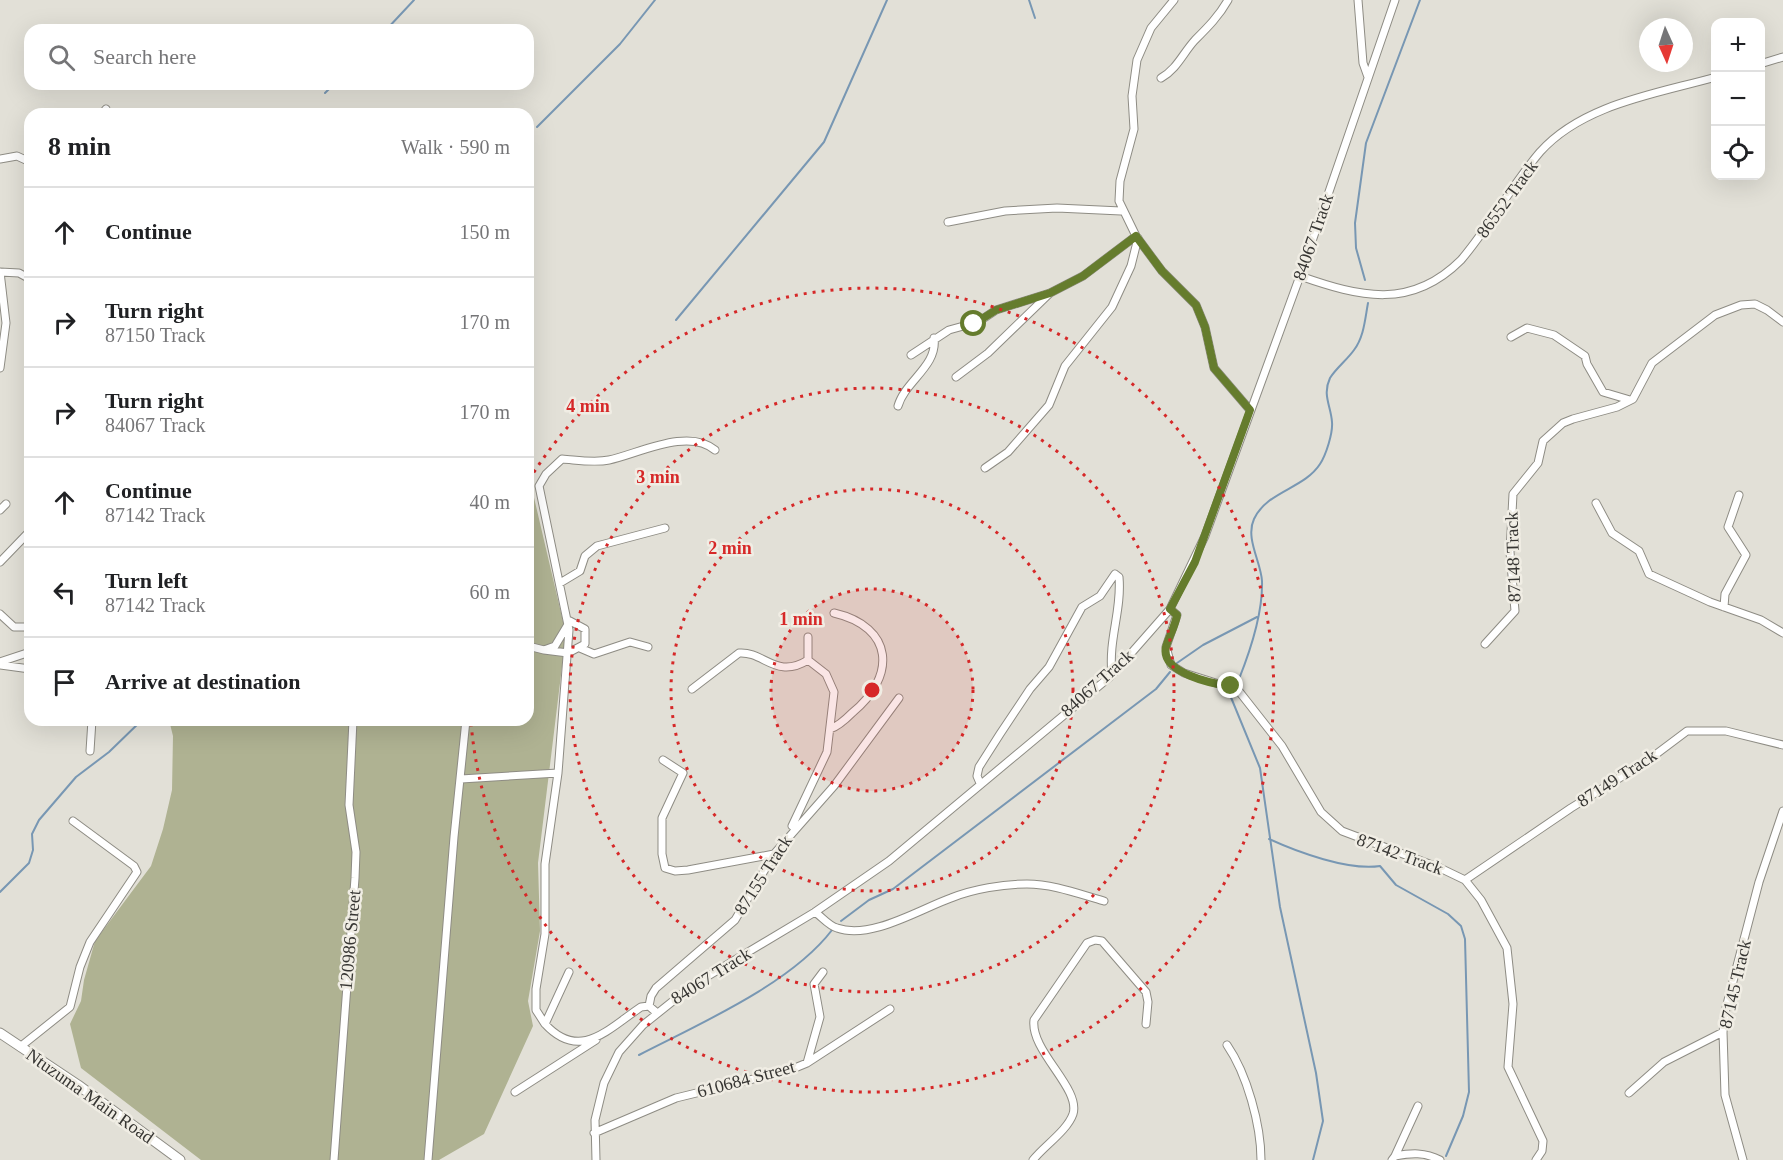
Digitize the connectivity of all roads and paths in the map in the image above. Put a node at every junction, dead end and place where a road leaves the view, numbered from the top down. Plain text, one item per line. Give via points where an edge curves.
1 (1174, 0) edge
2 (1228, 0) edge
3 (1358, 0) edge
4 (1395, 0) edge
5 (1783, 57) edge
6 (1765, 63) edge
7 (1161, 78) dead end
8 (1368, 78) junction
9 (1711, 78) edge
10 (0, 159) edge
11 (24, 159) edge
12 (1121, 210) junction
13 (948, 222) dead end
14 (1137, 237) junction
15 (0, 272) edge
16 (24, 276) edge
17 (1300, 276) junction
18 (1050, 293) junction
19 (1783, 322) edge
20 (3, 336) edge
21 (1511, 337) dead end
22 (934, 338) junction
23 (911, 355) dead end
24 (0, 368) edge
25 (956, 377) dead end
26 (1630, 400) junction
27 (898, 406) dead end
28 (1250, 410) junction
29 (715, 450) dead end
30 (985, 468) dead end
31 (1738, 495) dead end
32 (1596, 503) dead end
33 (6, 504) dead end
34 (0, 510) edge
35 (665, 528) dead end
36 (24, 537) edge
37 (0, 562) edge
38 (560, 584) junction
39 (1724, 607) junction
40 (1170, 609) junction
41 (834, 613) dead end
42 (0, 614) edge
43 (568, 622) junction
44 (24, 627) edge
45 (1783, 633) edge
46 (808, 637) dead end
47 (1485, 644) dead end
48 (648, 647) dead end
49 (534, 648) edge
50 (580, 648) junction
51 (544, 650) junction
52 (568, 653) junction
53 (24, 654) edge
54 (808, 660) junction
55 (0, 663) edge
56 (24, 668) edge
57 (1112, 675) junction
58 (692, 689) dead end
59 (898, 698) dead end
60 (92, 726) edge
61 (353, 726) edge
62 (465, 726) edge
63 (830, 729) junction
64 (1783, 746) edge
65 (90, 751) dead end
66 (663, 760) dead end
67 (558, 773) junction
68 (461, 779) junction
69 (980, 783) junction
70 (1783, 811) edge
71 (73, 821) dead end
72 (787, 837) junction
73 (774, 854) junction
74 (1465, 880) junction
75 (1104, 901) dead end
76 (815, 912) junction
77 (569, 972) dead end
78 (823, 972) dead end
79 (649, 1006) junction
80 (891, 1009) dead end
81 (657, 1013) junction
82 (545, 1024) junction
83 (1146, 1024) dead end
84 (1723, 1032) junction
85 (0, 1033) edge
86 (596, 1040) junction
87 (1227, 1045) dead end
88 (20, 1047) junction
89 (807, 1063) junction
90 (515, 1092) dead end
91 (1629, 1093) dead end
92 (1418, 1106) dead end
93 (594, 1133) junction
94 (1393, 1158) edge
95 (180, 1160) edge
96 (334, 1160) edge
97 (428, 1160) edge
98 (596, 1160) edge
99 (1033, 1160) edge
100 (1261, 1160) edge
101 (1440, 1160) edge
102 (1536, 1160) edge
103 (1743, 1160) edge

1 - 12 street via 1151,28 1137,60 1132,96 1134,129 1118,189
2 - 7 street via 1215,21
3 - 8 street via 1363,63
4 - 8 street, 84067 Track
5 - 6 street
8 - 17 street, 84067 Track
9 - 17 street, 86552 Track via 1609,108 1570,126 1540,152 1461,260 1423,287 1368,296
10 - 11 street via 17,156
12 - 13 street via 1005,211
12 - 14 street
14 - 18 street via 1091,272
14 - 28 street via 1162,271 1196,305 1214,368
14 - 30 street via 1131,266 1112,306 1065,366 1049,405 1008,452
15 - 16 street
15 - 20 street via 6,306
17 - 28 street, 84067 Track
18 - 22 street via 996,310 978,322
18 - 25 street via 988,353
19 - 26 street via 1755,304 1715,315 1652,363
20 - 24 street
21 - 26 street via 1527,328 1554,334 1585,356 1603,392
22 - 23 street
22 - 27 street via 933,355 905,390
26 - 47 street, 87148 Track via 1572,418 1543,441 1538,463 1511,502 1515,611
28 - 40 street, 84067 Track via 1198,553
29 - 38 street via 701,441 646,447 609,460 559,461 546,474 538,492
31 - 39 street via 1728,526 1746,555 1725,594
32 - 39 street via 1612,533 1639,551 1649,574
33 - 34 street
35 - 38 street via 597,546 585,556 580,571
36 - 37 street
38 - 43 street
39 - 45 street via 1761,620
40 - 57 street, 84067 Track
40 - 74 street, 87142 Track via 1177,615 1166,647 1171,665 1238,690 1282,746 1327,819 1350,836
41 - 63 street via 866,625 880,645 883,664 878,682 861,706
42 - 44 street via 14,627
43 - 50 street via 580,624 587,632
43 - 51 street via 555,646
43 - 52 street
46 - 54 street
48 - 50 street via 633,641 594,654
49 - 51 street
50 - 52 street
51 - 52 street
52 - 67 street
53 - 55 street
54 - 58 street via 784,667 742,652
54 - 63 street via 832,682
55 - 56 street
57 - 69 street, 84067 Track
57 - 69 street via 1113,624 1121,601 1116,574 1100,596 1082,607 1049,667 979,767
59 - 72 street, 87155 Track via 834,786
60 - 65 street
61 - 96 street, 120986 Street via 349,805 356,852 355,878
62 - 68 street
63 - 72 street via 827,752
64 - 74 street, 87149 Track via 1726,731 1687,731
66 - 73 street via 683,773 663,818 665,868 688,870
67 - 68 street
67 - 82 street via 544,864 545,934 535,1005
68 - 97 street
69 - 76 street, 84067 Track via 889,861
70 - 84 street, 87145 Track via 1759,882
71 - 88 street via 137,872 90,942 70,1007
72 - 73 street, 87155 Track
73 - 79 street, 87155 Track via 735,920 656,988
74 - 102 street, 87142 Track via 1490,913 1507,948 1513,1004 1508,1067 1543,1141
75 - 76 street via 1028,884 952,897 909,918 850,930 835,928
76 - 81 street, 84067 Track via 693,985
77 - 82 street
78 - 89 street via 814,984 820,1021
79 - 81 street
79 - 86 street
80 - 89 street, 610684 Street
81 - 93 street, 84067 Track via 634,1034 611,1068 597,1106
82 - 86 street via 560,1038
83 - 99 street via 1148,998 1140,983 1102,941 1088,943 1034,1020 1036,1037 1071,1097 1074,1112
84 - 91 street via 1664,1062
84 - 103 street, 87145 Track via 1725,1095
85 - 88 main road, Ntuzuma Main Road
86 - 90 street
87 - 100 street via 1249,1093
88 - 95 main road, Ntuzuma Main Road
89 - 93 street, 610684 Street via 676,1098
92 - 94 street
93 - 98 street, 84067 Track
94 - 101 street via 1423,1154

